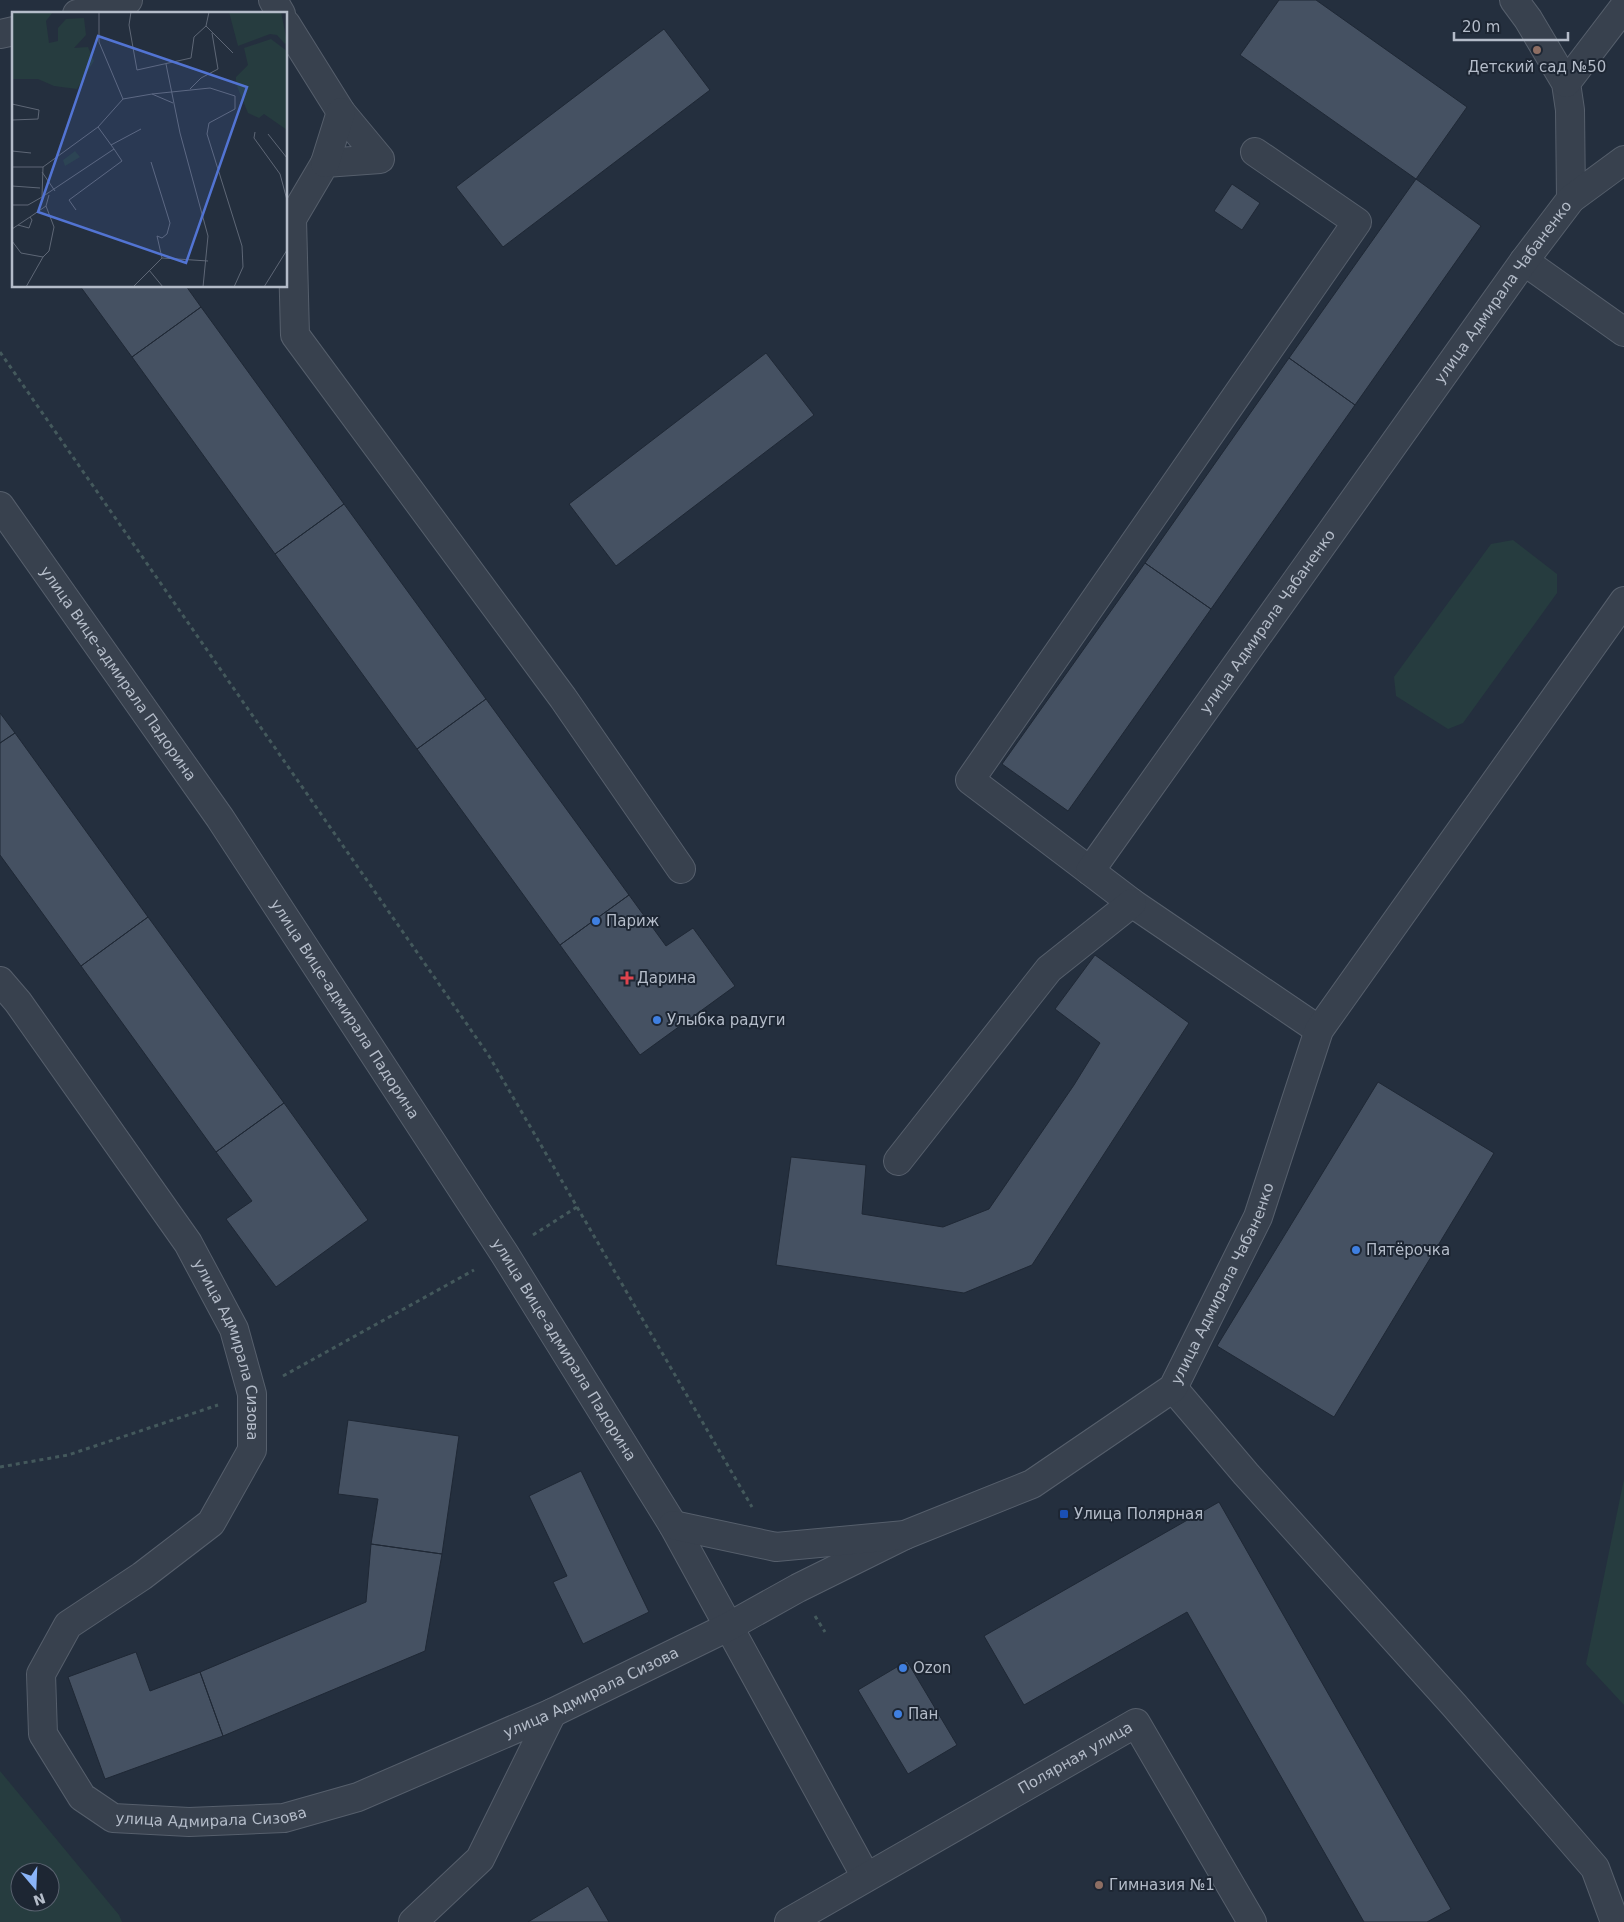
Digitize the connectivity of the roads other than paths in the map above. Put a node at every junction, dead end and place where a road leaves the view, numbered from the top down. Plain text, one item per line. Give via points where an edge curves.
1 (128, 0) edge
2 (273, 0) edge
3 (1514, 0) edge
4 (1624, 7) edge
5 (84, 12) edge
6 (279, 12) edge
7 (288, 27) edge
8 (1566, 83) junction
9 (341, 112) junction
10 (1256, 152) dead end
11 (1624, 160) edge
12 (325, 163) junction
13 (1571, 199) junction
14 (1524, 261) junction
15 (1624, 332) edge
16 (0, 506) edge
17 (1624, 601) edge
18 (681, 870) dead end
19 (1090, 871) junction
20 (1132, 903) junction
21 (0, 981) edge
22 (1319, 1030) junction
23 (898, 1161) dead end
24 (1173, 1388) junction
25 (673, 1525) junction
26 (904, 1535) junction
27 (728, 1627) junction
28 (552, 1713) junction
29 (866, 1877) junction
30 (414, 1922) edge
31 (790, 1922) edge
32 (1252, 1922) edge
33 (1615, 1922) edge

1 - 5 street
2 - 6 street
3 - 8 street
4 - 8 street
7 - 9 street
8 - 13 street via 1570,110
9 - 12 street
9 - 12 street via 380,159
10 - 19 street via 1357,222 970,780
11 - 13 street, улица Адмирала Чабаненко
12 - 18 street via 292,219 295,335 563,698
13 - 14 street, улица Адмирала Чабаненко
14 - 15 street
14 - 19 street, улица Адмирала Чабаненко
16 - 25 street, улица Вице-адмирала Падорина via 220,818 504,1253
17 - 22 street, улица Адмирала Чабаненко
19 - 20 street
20 - 22 street
20 - 23 street via 1049,969
21 - 28 street, улица Адмирала Сизова via 188,1243 234,1329 252,1394 252,1450 211,1523 142,1576 68,1625 41,1674 44,1734 82,1797 113,1818 189,1822 284,1818 358,1797
22 - 24 street, улица Адмирала Чабаненко via 1258,1217
24 - 26 street, улица Адмирала Чабаненко via 1032,1484
24 - 33 street via 1595,1868
25 - 26 street, улица Адмирала Чабаненко via 776,1547
25 - 27 street
26 - 27 street, улица Адмирала Чабаненко
27 - 28 street, улица Адмирала Сизова
27 - 29 street
28 - 30 street via 480,1859
29 - 31 street, Полярная улица
29 - 32 street, Полярная улица via 1136,1723

